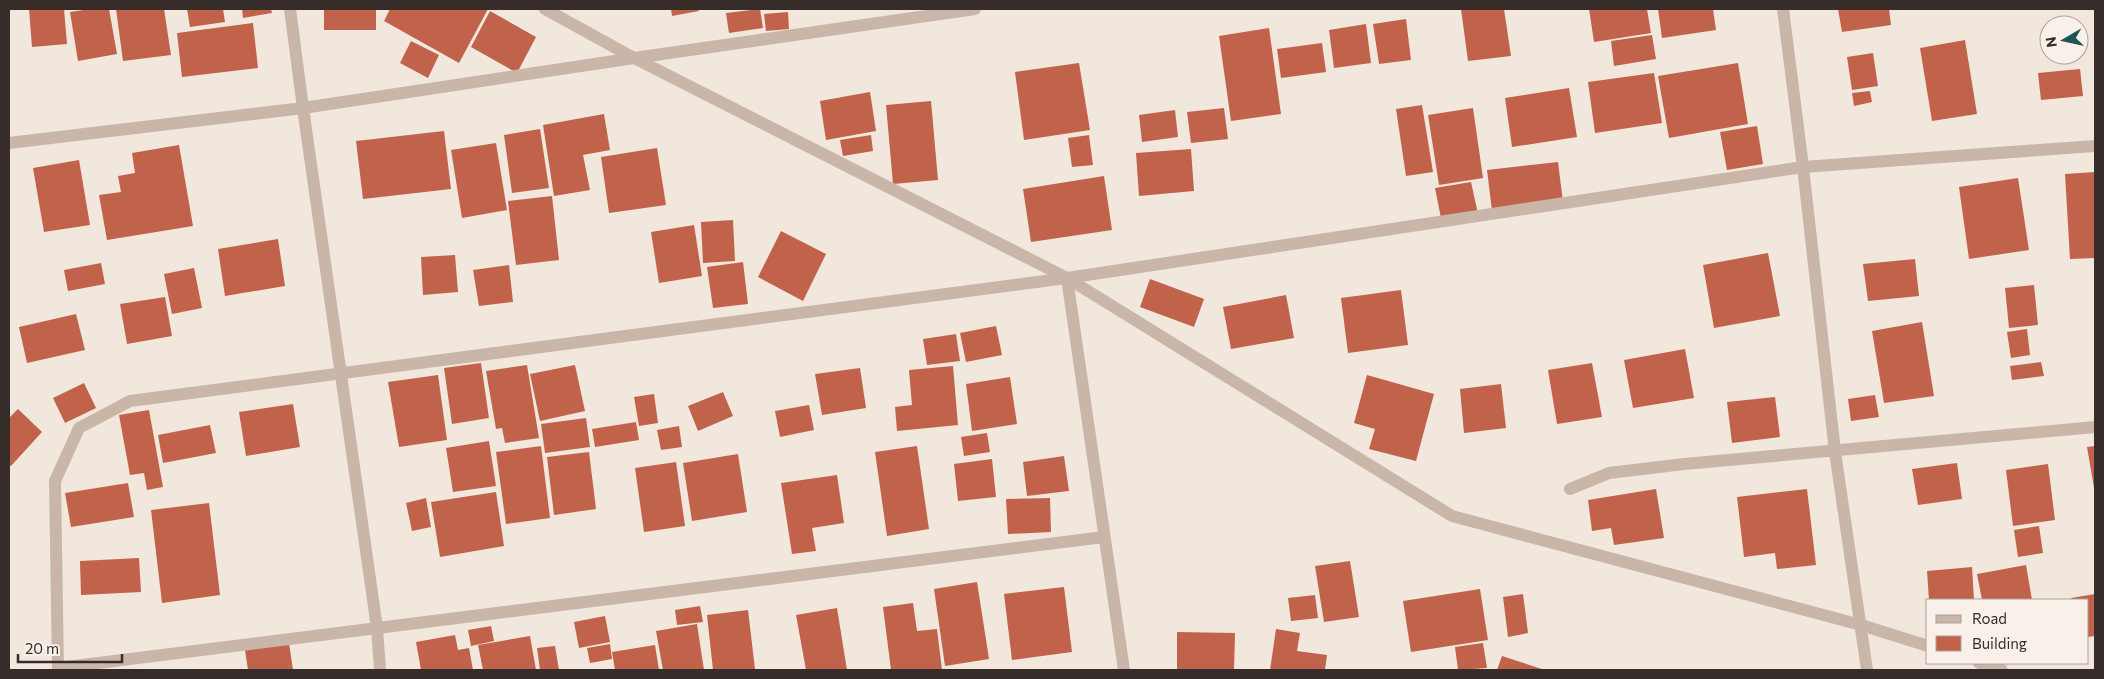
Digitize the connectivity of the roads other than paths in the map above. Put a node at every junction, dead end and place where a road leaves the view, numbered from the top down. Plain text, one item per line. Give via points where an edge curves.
1 (290, 9) edge
2 (545, 9) edge
3 (974, 9) edge
4 (1782, 9) edge
5 (634, 58) junction
6 (303, 108) junction
7 (9, 143) edge
8 (2095, 146) edge
9 (1803, 167) junction
10 (1067, 278) junction
11 (341, 374) junction
12 (2095, 427) edge
13 (1834, 452) junction
14 (1570, 489) dead end
15 (1104, 537) junction
16 (1861, 625) junction
17 (377, 628) junction
18 (1926, 645) edge
19 (1982, 664) edge
20 (58, 669) edge
21 (380, 670) edge
22 (1124, 670) edge
23 (1867, 670) edge
24 (2002, 670) edge

1 - 6 street
2 - 5 street
3 - 5 street
4 - 9 street
5 - 6 street
5 - 10 street
6 - 7 street
6 - 11 street
8 - 9 street
9 - 10 street
9 - 13 street
10 - 11 street
10 - 15 street
10 - 16 street via 1452,516
11 - 17 street
11 - 20 street via 130,401 79,428 55,481
12 - 13 street
13 - 14 street via 1609,473
13 - 16 street
15 - 17 street
15 - 22 street
16 - 18 street
16 - 23 street
17 - 20 street
17 - 21 street
19 - 24 street

